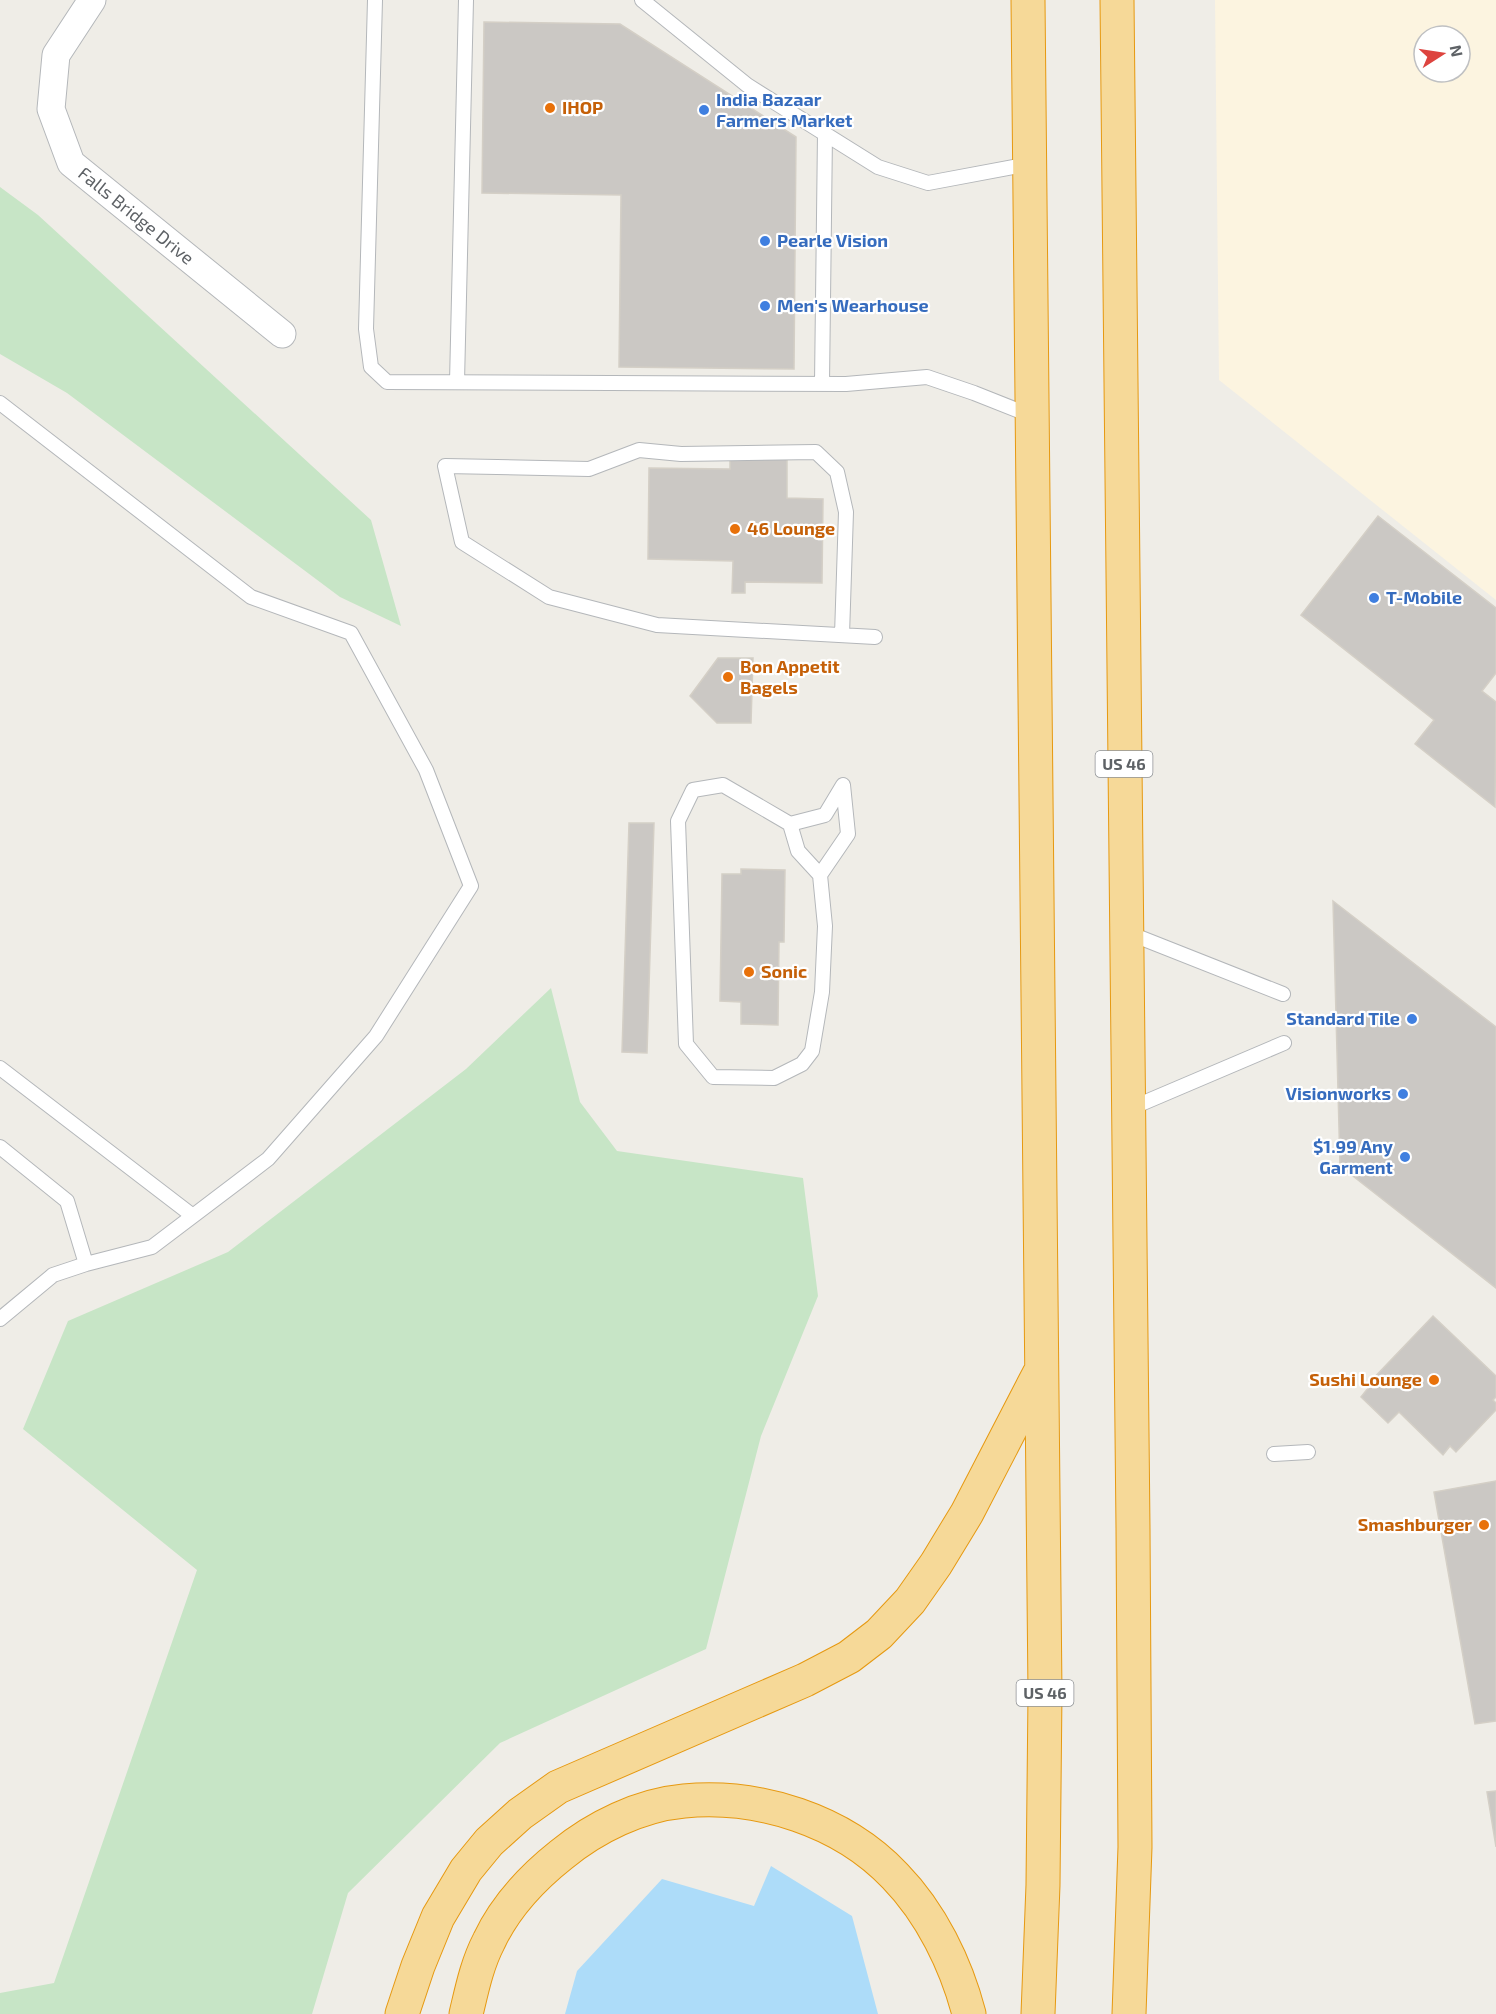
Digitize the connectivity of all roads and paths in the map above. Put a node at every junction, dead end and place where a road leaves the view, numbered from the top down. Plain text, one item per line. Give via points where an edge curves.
1 (92, 0) edge
2 (375, 0) edge
3 (466, 0) edge
4 (642, 0) edge
5 (1028, 0) edge
6 (1117, 0) edge
7 (825, 134) junction
8 (1029, 164) junction
9 (282, 334) dead end
10 (457, 382) junction
11 (822, 384) junction
12 (0, 403) edge
13 (1032, 416) junction
14 (842, 635) junction
15 (875, 637) dead end
16 (790, 824) junction
17 (820, 875) junction
18 (1126, 932) junction
19 (1283, 994) dead end
20 (1284, 1043) dead end
21 (0, 1068) edge
22 (1129, 1109) junction
23 (0, 1148) edge
24 (193, 1216) junction
25 (86, 1264) junction
26 (0, 1319) edge
27 (1041, 1372) junction
28 (1308, 1452) dead end
29 (1274, 1454) dead end
30 (1132, 1964) junction
31 (402, 2014) edge
32 (466, 2014) edge
33 (969, 2014) edge
34 (1038, 2014) edge
35 (1129, 2014) edge
36 (1152, 2014) edge

1 - 9 street, Falls Bridge Drive via 56,55 51,109 71,163
2 - 10 lane via 366,329 371,368 387,382
3 - 10 lane
4 - 7 lane via 747,85
5 - 8 highway, US 46
6 - 18 highway, US 46
7 - 8 lane via 878,167 928,183
7 - 11 lane
8 - 13 highway, US 46
10 - 11 lane
11 - 13 lane via 927,377
12 - 24 lane via 251,597 351,633 426,770 471,886 376,1036 268,1159
13 - 27 highway, US 46
14 - 14 lane via 846,512 837,472 816,452 681,454 639,450 589,469 445,466 462,542 549,597 657,625
14 - 15 lane
16 - 17 lane via 798,851
16 - 17 lane via 825,815 843,785 848,834
16 - 17 lane via 723,785 693,790 678,821 686,1044 713,1077 774,1078 802,1064 812,1051 822,992 825,926
18 - 19 lane
18 - 22 highway, US 46
20 - 22 lane
21 - 24 lane
22 - 30 highway, US 46 via 1135,1836
23 - 25 lane via 67,1201
24 - 25 lane via 152,1247
25 - 26 lane via 53,1275
27 - 31 highway via 936,1564 910,1601 879,1634 849,1657 805,1680 568,1782 520,1814 472,1863 438,1917
27 - 34 highway, US 46 via 1045,1693
28 - 29 lane
30 - 35 highway, US 46
30 - 36 highway
32 - 33 highway via 489,1940 537,1874 606,1824 683,1801 724,1800 766,1805 806,1818 872,1854 895,1876 939,1938

